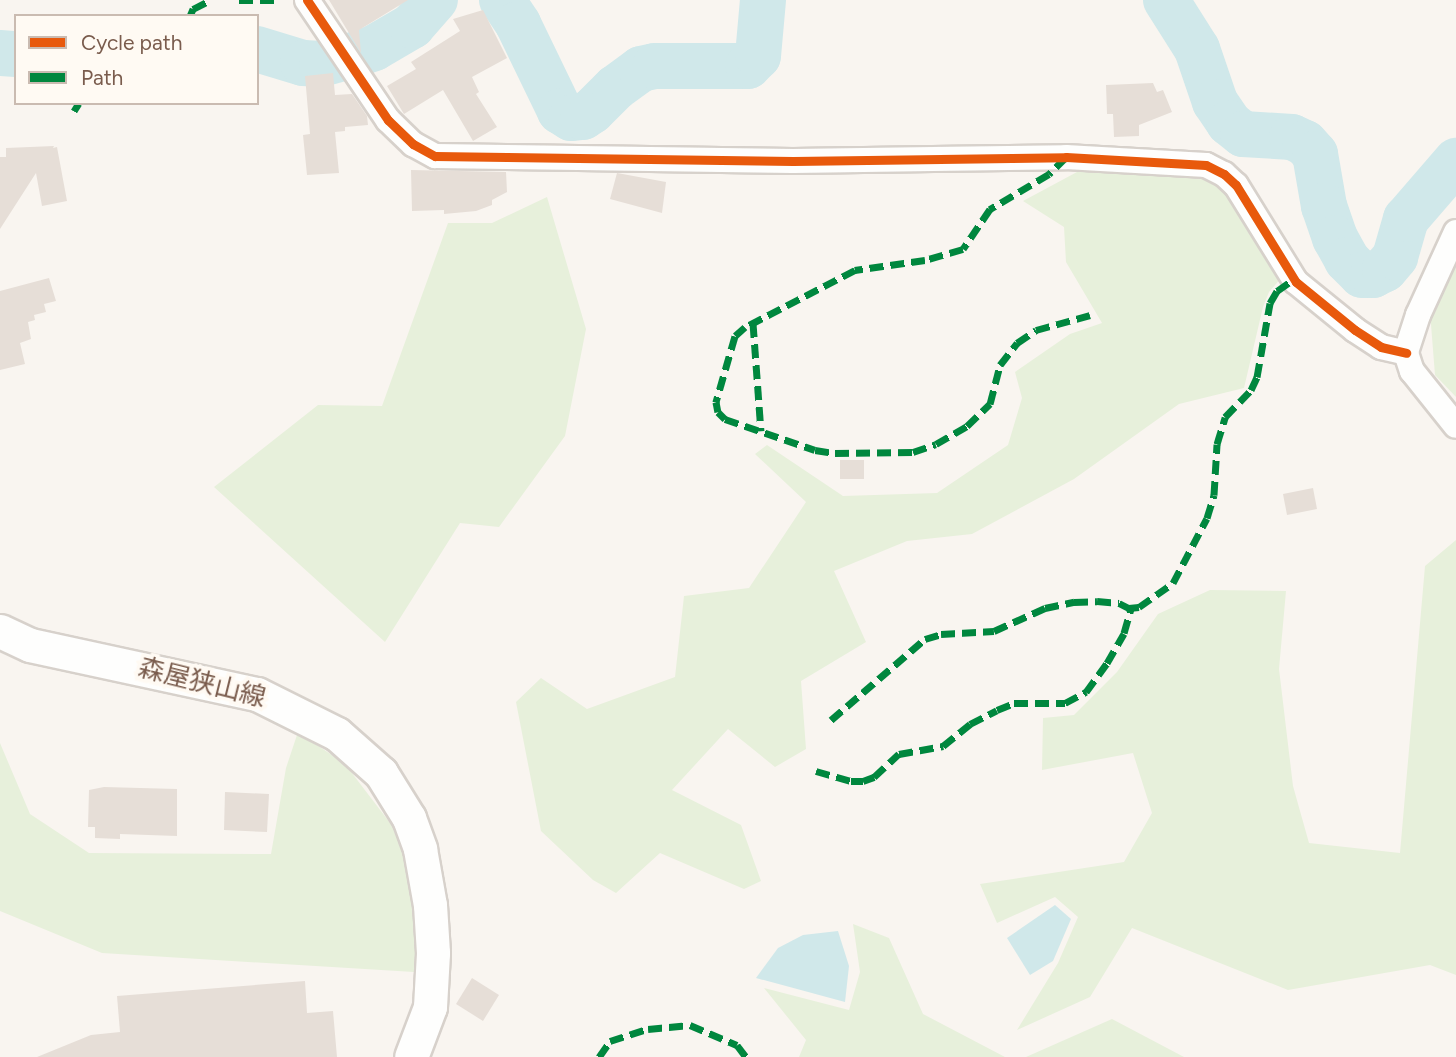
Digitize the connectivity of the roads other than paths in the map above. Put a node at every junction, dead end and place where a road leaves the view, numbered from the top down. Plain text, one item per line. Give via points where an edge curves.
1 (307, 0) edge
2 (1456, 232) edge
3 (1406, 353) junction
4 (1456, 426) edge
5 (0, 631) edge
6 (411, 1057) edge

1 - 3 street via 388,120 413,144 435,156 793,161 1066,157 1206,165 1236,186 1296,282 1381,347
2 - 3 street
3 - 4 street via 1412,371
5 - 6 main road, 森屋狭山線 via 30,645 257,694 337,734 381,773 409,818 430,905 430,1007

